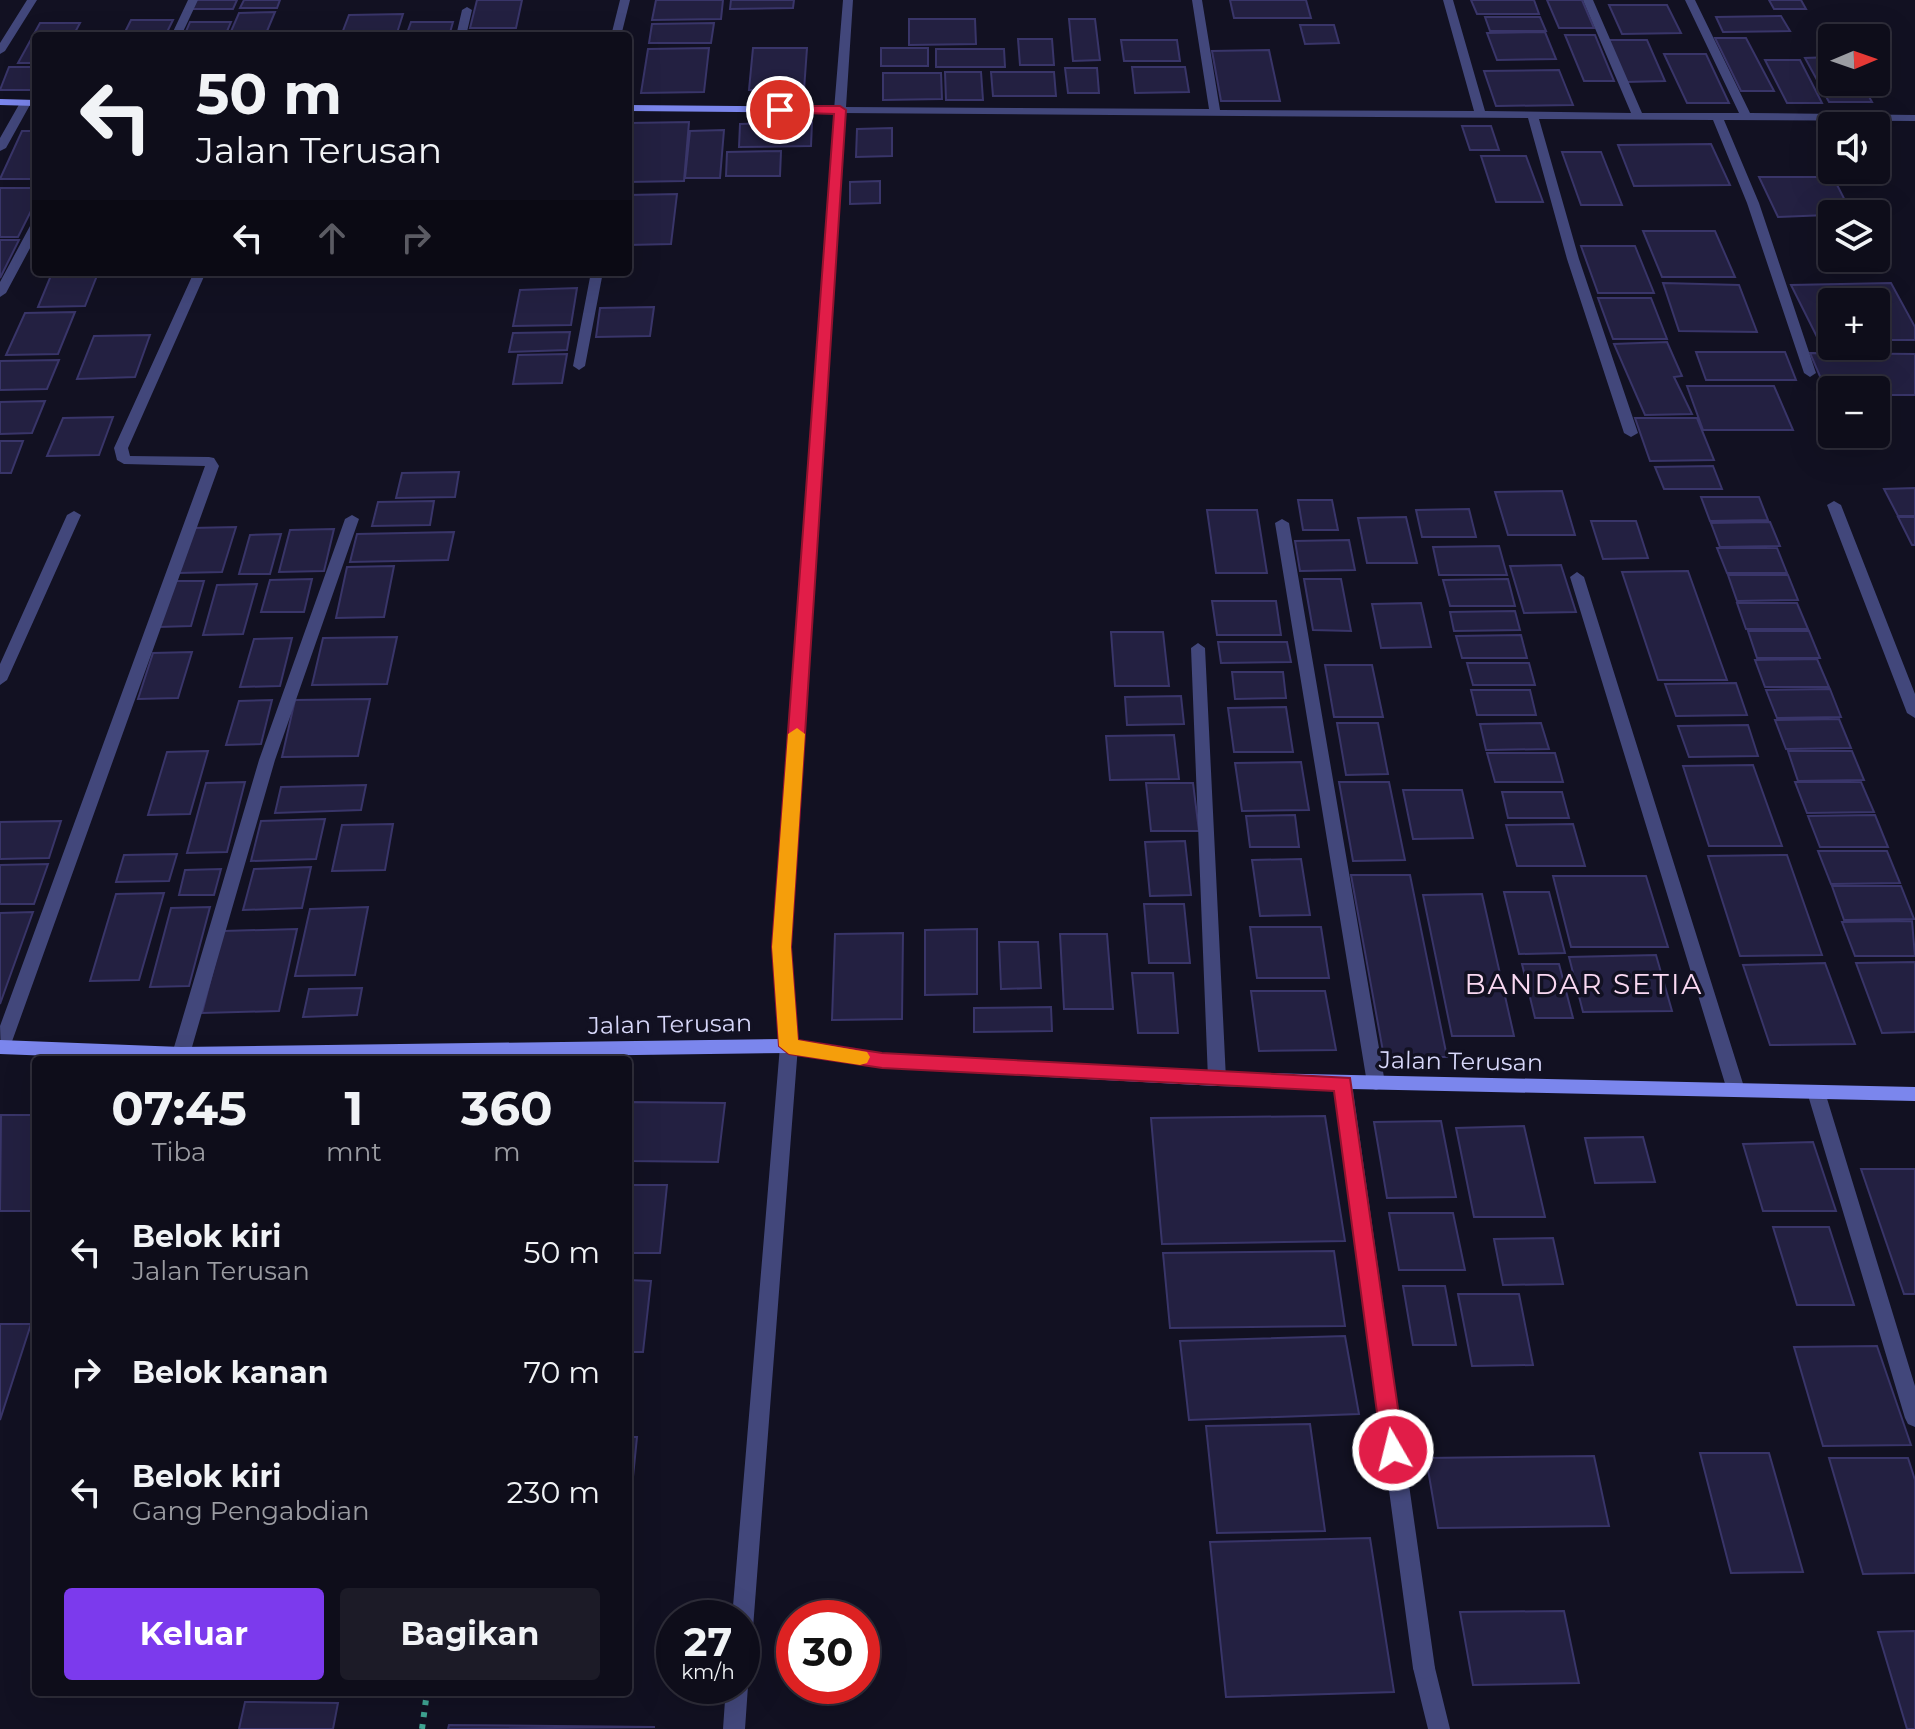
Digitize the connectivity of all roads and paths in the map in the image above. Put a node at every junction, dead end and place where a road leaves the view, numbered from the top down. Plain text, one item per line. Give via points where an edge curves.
1 (32, 0) edge
2 (193, 0) edge
3 (625, 0) edge
4 (848, 0) edge
5 (1197, 0) edge
6 (1448, 0) edge
7 (1588, 0) edge
8 (1690, 0) edge
9 (467, 10) dead end
10 (178, 32) edge
11 (462, 32) edge
12 (617, 32) edge
13 (0, 51) edge
14 (0, 102) edge
15 (30, 103) edge
16 (632, 110) edge
17 (840, 110) junction
18 (1215, 112) junction
19 (1480, 114) junction
20 (1533, 116) junction
21 (1638, 116) junction
22 (1717, 117) junction
23 (1746, 117) junction
24 (1915, 118) edge
25 (0, 148) edge
26 (32, 233) edge
27 (198, 276) edge
28 (596, 276) edge
29 (0, 293) edge
30 (579, 366) dead end
31 (1810, 373) dead end
32 (1631, 433) dead end
33 (1834, 505) dead end
34 (74, 515) dead end
35 (352, 519) dead end
36 (1282, 523) dead end
37 (1577, 577) dead end
38 (1198, 648) dead end
39 (0, 680) edge
40 (1915, 713) edge
41 (789, 1046) junction
42 (0, 1047) edge
43 (181, 1054) junction
44 (1217, 1079) junction
45 (1343, 1083) junction
46 (1376, 1083) junction
47 (1736, 1090) junction
48 (1816, 1092) junction
49 (1915, 1094) edge
50 (1915, 1418) edge
51 (744, 1600) edge
52 (426, 1696) edge
53 (736, 1704) edge
54 (422, 1729) edge
55 (734, 1729) edge
56 (1439, 1729) edge

1 - 13 street
2 - 10 street
3 - 12 street
4 - 17 street
5 - 18 street
6 - 19 street
7 - 21 street
8 - 23 street
9 - 11 street
14 - 15 street
15 - 25 street
16 - 17 street
17 - 18 street
17 - 41 street via 781,947
18 - 19 street
19 - 20 street
20 - 21 street
20 - 32 street via 1573,259
21 - 22 street
22 - 23 street
22 - 31 street via 1753,203
23 - 24 street
26 - 29 street
27 - 42 street via 121,448 124,460 209,461 212,466
28 - 30 street
33 - 40 street
34 - 39 street
35 - 43 street via 267,760
36 - 46 street
37 - 47 street
38 - 44 street
41 - 43 street, Jalan Terusan
41 - 44 street, Jalan Terusan via 882,1061
41 - 51 street
42 - 43 street, Jalan Terusan
44 - 45 street, Jalan Terusan
45 - 46 street, Jalan Terusan
45 - 56 street via 1424,1668
46 - 47 street, Jalan Terusan
47 - 48 street, Jalan Terusan
48 - 49 street, Jalan Terusan
48 - 50 street
52 - 54 path
53 - 55 street

